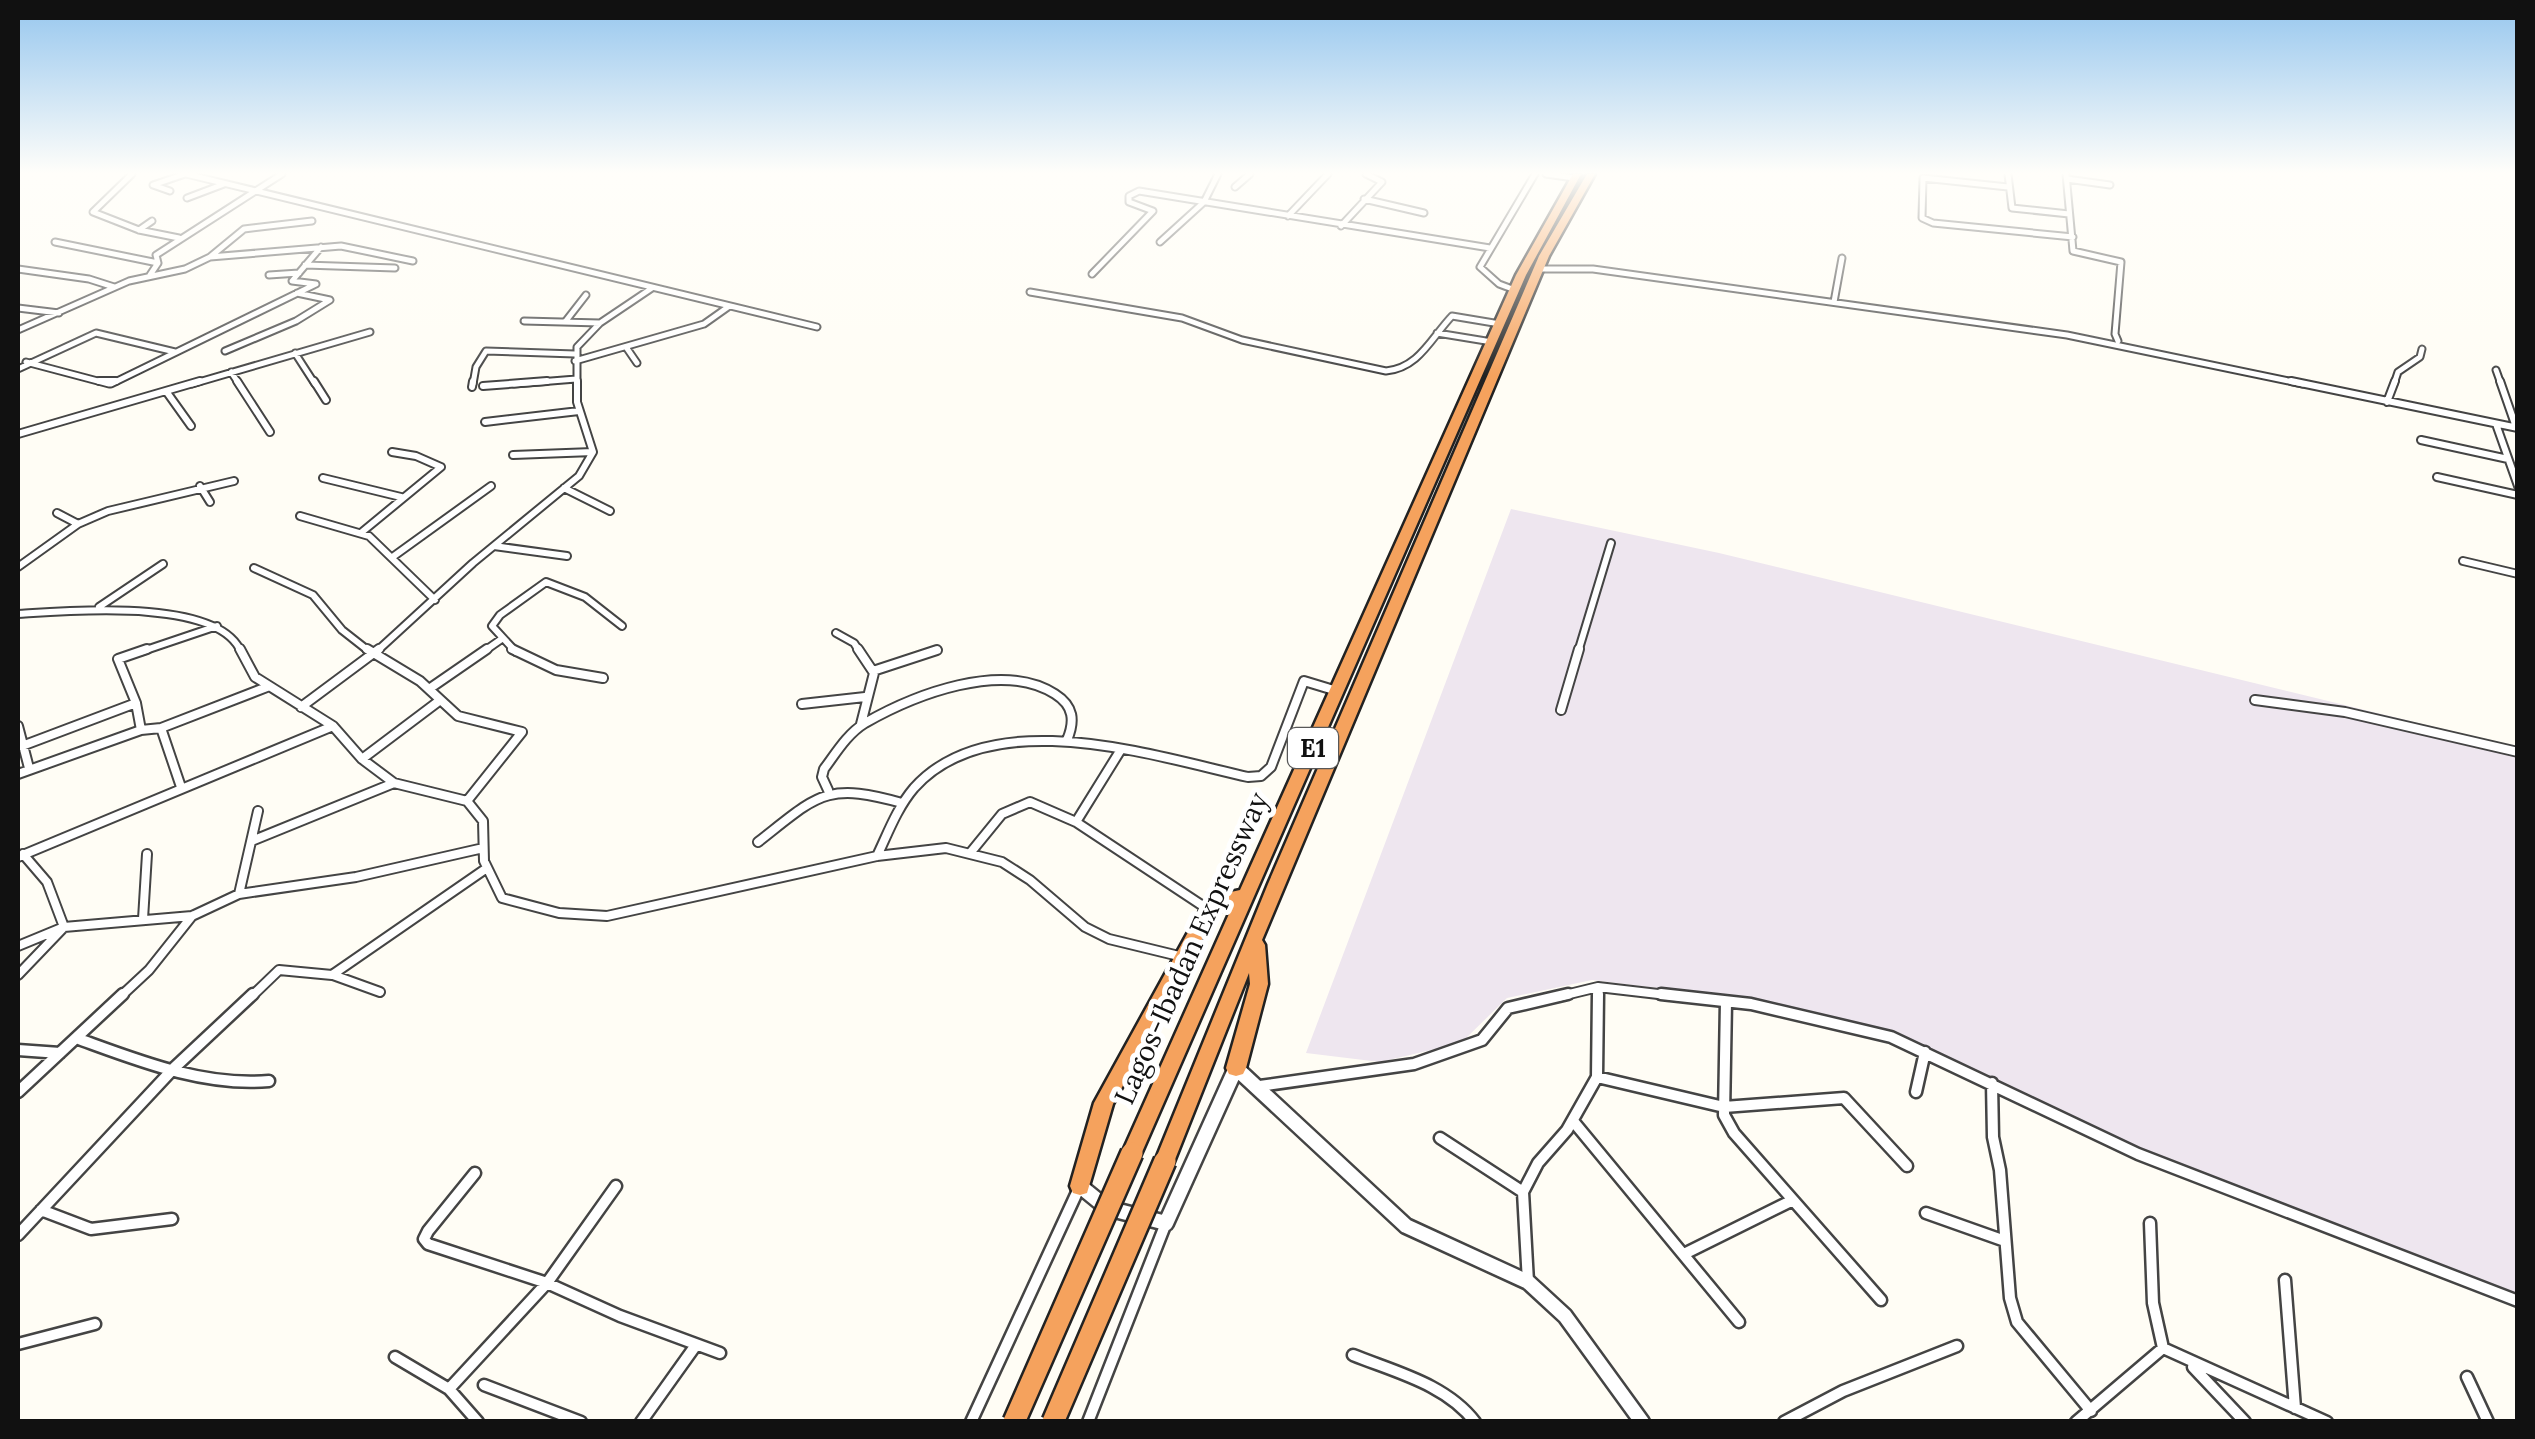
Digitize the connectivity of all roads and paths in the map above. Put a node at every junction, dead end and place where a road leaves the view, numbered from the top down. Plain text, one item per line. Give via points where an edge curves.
1 (175, 241) edge
2 (223, 241) edge
3 (465, 241) edge
4 (1123, 241) edge
5 (1444, 241) edge
6 (1494, 241) edge
7 (1545, 241) edge
8 (1549, 241) edge
9 (2073, 241) edge
10 (55, 242) dead end
11 (322, 247) junction
12 (1490, 248) junction
13 (210, 257) junction
14 (1842, 258) dead end
15 (1538, 260) junction
16 (413, 261) dead end
17 (158, 263) junction
18 (306, 265) junction
19 (396, 268) dead end
20 (18, 269) edge
21 (298, 273) junction
22 (1092, 274) dead end
23 (149, 276) junction
24 (269, 276) dead end
25 (114, 287) junction
26 (652, 288) junction
27 (1515, 290) junction
28 (1030, 292) dead end
29 (297, 293) junction
30 (586, 295) dead end
31 (1834, 302) junction
32 (728, 307) junction
33 (18, 308) edge
34 (59, 313) junction
35 (524, 320) dead end
36 (565, 322) junction
37 (600, 323) junction
38 (1500, 324) junction
39 (816, 327) dead end
40 (20, 328) edge
41 (370, 332) dead end
42 (1436, 333) junction
43 (1492, 342) junction
44 (2118, 342) dead end
45 (626, 346) junction
46 (2422, 349) dead end
47 (225, 350) dead end
48 (176, 352) junction
49 (296, 354) junction
50 (575, 357) junction
51 (26, 362) junction
52 (637, 363) dead end
53 (18, 369) edge
54 (2496, 370) dead end
55 (231, 372) junction
56 (576, 379) junction
57 (483, 386) dead end
58 (472, 387) dead end
59 (166, 391) junction
60 (326, 400) dead end
61 (2387, 402) junction
62 (579, 411) junction
63 (485, 422) dead end
64 (2496, 424) junction
65 (191, 426) dead end
66 (2516, 428) edge
67 (270, 432) dead end
68 (18, 434) edge
69 (2422, 440) dead end
70 (392, 452) dead end
71 (594, 452) junction
72 (513, 455) dead end
73 (2508, 459) junction
74 (2437, 476) dead end
75 (323, 478) dead end
76 (234, 481) dead end
77 (200, 486) junction
78 (490, 486) dead end
79 (2518, 486) edge
80 (564, 488) junction
81 (2518, 496) edge
82 (401, 497) junction
83 (210, 502) dead end
84 (610, 511) dead end
85 (58, 513) dead end
86 (300, 516) dead end
87 (78, 524) junction
88 (362, 532) junction
89 (1610, 542) dead end
90 (494, 546) junction
91 (394, 556) junction
92 (567, 556) dead end
93 (2462, 562) dead end
94 (163, 564) dead end
95 (18, 566) edge
96 (254, 568) dead end
97 (2518, 574) edge
98 (435, 600) junction
99 (99, 606) junction
100 (18, 614) edge
101 (217, 626) junction
102 (622, 626) dead end
103 (836, 633) dead end
104 (503, 638) junction
105 (937, 650) dead end
106 (374, 654) junction
107 (873, 671) junction
108 (603, 678) dead end
109 (267, 687) junction
110 (429, 689) junction
111 (1338, 692) junction
112 (865, 696) junction
113 (2255, 700) dead end
114 (439, 702) junction
115 (136, 703) junction
116 (802, 704) dead end
117 (300, 707) junction
118 (1561, 710) dead end
119 (861, 724) junction
120 (18, 726) edge
121 (333, 726) junction
122 (161, 728) junction
123 (141, 730) junction
124 (1067, 740) junction
125 (22, 746) junction
126 (1120, 751) junction
127 (2518, 752) edge
128 (362, 759) junction
129 (29, 768) junction
130 (18, 774) edge
131 (394, 783) junction
132 (181, 787) junction
133 (828, 790) junction
134 (468, 801) junction
135 (902, 803) junction
136 (258, 811) dead end
137 (1076, 822) junction
138 (254, 840) junction
139 (758, 842) dead end
140 (479, 849) junction
141 (971, 852) junction
142 (147, 854) dead end
143 (20, 856) edge
144 (877, 856) junction
145 (484, 870) junction
146 (240, 894) junction
147 (1248, 895) junction
148 (1209, 910) junction
149 (192, 916) junction
150 (143, 919) junction
151 (64, 927) junction
152 (1255, 942) junction
153 (18, 946) edge
154 (1183, 958) junction
155 (18, 974) edge
156 (332, 975) junction
157 (1598, 987) junction
158 (380, 992) dead end
159 (1726, 1002) junction
160 (76, 1038) junction
161 (18, 1050) edge
162 (1925, 1052) junction
163 (60, 1053) junction
164 (174, 1068) junction
165 (1236, 1068) junction
166 (1597, 1077) junction
167 (269, 1081) dead end
168 (1992, 1083) junction
169 (1260, 1086) junction
170 (18, 1092) edge
171 (1916, 1092) dead end
172 (1724, 1108) junction
173 (1573, 1120) junction
174 (1440, 1138) dead end
175 (1906, 1166) dead end
176 (474, 1173) dead end
177 (616, 1186) dead end
178 (1080, 1186) junction
179 (1524, 1192) junction
180 (1793, 1200) junction
181 (41, 1210) junction
182 (1926, 1214) dead end
183 (172, 1218) dead end
184 (1166, 1223) junction
185 (2150, 1223) dead end
186 (18, 1234) edge
187 (2006, 1241) junction
188 (1684, 1254) junction
189 (2285, 1280) dead end
190 (1528, 1282) junction
191 (547, 1283) junction
192 (1880, 1300) dead end
193 (2518, 1301) edge
194 (1739, 1322) dead end
195 (96, 1324) dead end
196 (18, 1344) edge
197 (696, 1344) junction
198 (1957, 1346) dead end
199 (2163, 1348) junction
200 (720, 1353) dead end
201 (1354, 1355) dead end
202 (395, 1357) dead end
203 (2190, 1364) junction
204 (2467, 1377) dead end
205 (484, 1385) dead end
206 (449, 1389) junction
207 (2295, 1408) junction
208 (2090, 1410) junction
209 (478, 1422) edge
210 (581, 1422) edge
211 (641, 1422) edge
212 (971, 1422) edge
213 (1014, 1422) edge
214 (1053, 1422) edge
215 (1088, 1422) edge
216 (1475, 1422) edge
217 (1642, 1422) edge
218 (1784, 1422) edge
219 (2076, 1422) edge
220 (2245, 1422) edge
221 (2327, 1422) edge
222 (2488, 1422) edge

1 - 17 street via 156,256
2 - 13 street
3 - 26 street
4 - 22 street
5 - 12 street
6 - 12 street
7 - 15 highway, Lagos-Ibadan Expressway / E1
8 - 15 highway, Lagos-Ibadan Expressway / E1
9 - 44 street via 2073,251 2121,262
10 - 17 street
11 - 13 street
11 - 16 street via 355,247
11 - 18 street
12 - 27 street via 1480,267
13 - 23 street
14 - 31 street
15 - 27 highway, Lagos-Ibadan Expressway / E1
15 - 31 street
15 - 152 highway, Lagos-Ibadan Expressway / E1
17 - 23 street
18 - 19 street
18 - 21 street
20 - 25 street
21 - 24 street
21 - 29 street via 292,280 316,284
23 - 25 street
25 - 34 street
26 - 32 street
26 - 37 street
27 - 38 highway, Lagos-Ibadan Expressway / E1
28 - 42 street via 1182,318 1242,340 1386,372 1409,366
29 - 47 street via 330,300
29 - 48 street
30 - 36 street
31 - 61 street via 2067,334
32 - 39 street
32 - 45 street via 704,324
33 - 34 street
34 - 40 street
35 - 36 street
36 - 37 street
37 - 50 street
38 - 42 street via 1452,316
38 - 43 highway, Lagos-Ibadan Expressway / E1
41 - 49 street
42 - 43 street
43 - 111 highway, Lagos-Ibadan Expressway / E1
45 - 50 street
45 - 52 street
46 - 61 street via 2398,372
48 - 51 street via 96,333
48 - 51 street via 103,384
49 - 55 street
49 - 60 street
50 - 56 street
50 - 58 street via 486,351
51 - 53 street
54 - 66 street
55 - 59 street
55 - 67 street
56 - 57 street
56 - 62 street
59 - 65 street
59 - 68 street
61 - 64 street
62 - 63 street
62 - 71 street
64 - 66 street
64 - 73 street
69 - 73 street
70 - 82 street via 441,468
71 - 72 street
71 - 80 street
73 - 79 street
74 - 81 street
75 - 82 street
76 - 77 street
77 - 83 street
77 - 87 street
78 - 91 street
80 - 84 street
80 - 90 street
82 - 88 street
85 - 87 street
86 - 88 street
87 - 95 street
88 - 91 street
89 - 118 street
90 - 92 street
90 - 98 street
91 - 98 street
93 - 97 street
94 - 99 street
96 - 106 street via 313,596
98 - 106 street
99 - 100 street
99 - 101 street
101 - 109 street
101 - 115 street via 118,660
102 - 104 street via 585,597 546,582 495,621 492,629
103 - 107 street via 854,643
104 - 108 street via 538,665
104 - 110 street
105 - 107 street
106 - 110 street
106 - 117 street
107 - 112 street
109 - 117 street
109 - 122 street
110 - 114 street
111 - 126 street via 1304,681 1271,767 1261,776
111 - 147 highway, Lagos-Ibadan Expressway / E1
112 - 116 street
112 - 119 street
113 - 127 street via 2345,712
114 - 128 street
114 - 134 street via 463,718 522,732
115 - 123 street
115 - 125 street
117 - 121 street
119 - 124 street via 1008,677 1062,698 1075,720
119 - 133 street via 824,770
120 - 125 street
121 - 128 street
121 - 132 street
122 - 123 street
122 - 132 street
123 - 129 street
124 - 126 street
124 - 135 street via 1002,744 964,757 938,768
125 - 129 street
126 - 137 street
128 - 131 street
129 - 130 street
131 - 134 street
131 - 138 street
132 - 143 street
133 - 135 street via 853,788
133 - 139 street
134 - 140 street via 484,821
135 - 144 street
136 - 138 street
137 - 141 street via 1030,802 1019,804
137 - 148 street
138 - 146 street
140 - 145 street
140 - 146 street
141 - 144 street via 923,849
141 - 154 street via 1002,862 1108,939
142 - 150 street
143 - 151 street via 47,882
144 - 145 street via 608,916 559,913 502,898
145 - 156 street
146 - 149 street
147 - 148 highway
147 - 213 highway, Lagos-Ibadan Expressway / E1, bridge
148 - 154 highway
149 - 150 street
149 - 160 street via 149,970
150 - 151 street
151 - 153 street
151 - 155 street
152 - 165 highway via 1259,984
152 - 214 highway, Lagos-Ibadan Expressway / E1, bridge
154 - 178 highway via 1104,1104
156 - 158 street
156 - 164 street via 279,970
157 - 159 street
157 - 166 street
157 - 169 street via 1508,1008 1482,1040 1464,1050 1414,1064
159 - 162 street via 1826,1020
159 - 172 street
160 - 163 street
160 - 164 street
161 - 163 street
162 - 168 street
162 - 171 street
163 - 170 street
164 - 167 street via 251,1085
164 - 181 street
165 - 169 street
165 - 184 street
166 - 172 street
166 - 173 street
168 - 187 street
168 - 193 street via 2138,1154
169 - 190 street via 1406,1226
172 - 175 street via 1844,1098
172 - 180 street via 1734,1133
173 - 179 street
173 - 188 street
174 - 179 street
176 - 191 street via 424,1238
177 - 191 street
178 - 184 street via 1087,1200
178 - 212 street
179 - 190 street
180 - 188 street
180 - 192 street
181 - 183 street via 91,1229
181 - 186 street
182 - 187 street
184 - 215 street
185 - 199 street via 2153,1303
187 - 208 street via 2017,1322
188 - 194 street
189 - 207 street
190 - 217 street via 1565,1316
191 - 197 street
191 - 206 street
195 - 196 street
197 - 200 street
197 - 211 street
198 - 218 street
199 - 203 street
199 - 208 street
201 - 216 street via 1452,1398
202 - 206 street
203 - 207 street
203 - 220 street
204 - 222 street
205 - 210 street
206 - 209 street
207 - 221 street
208 - 219 street

